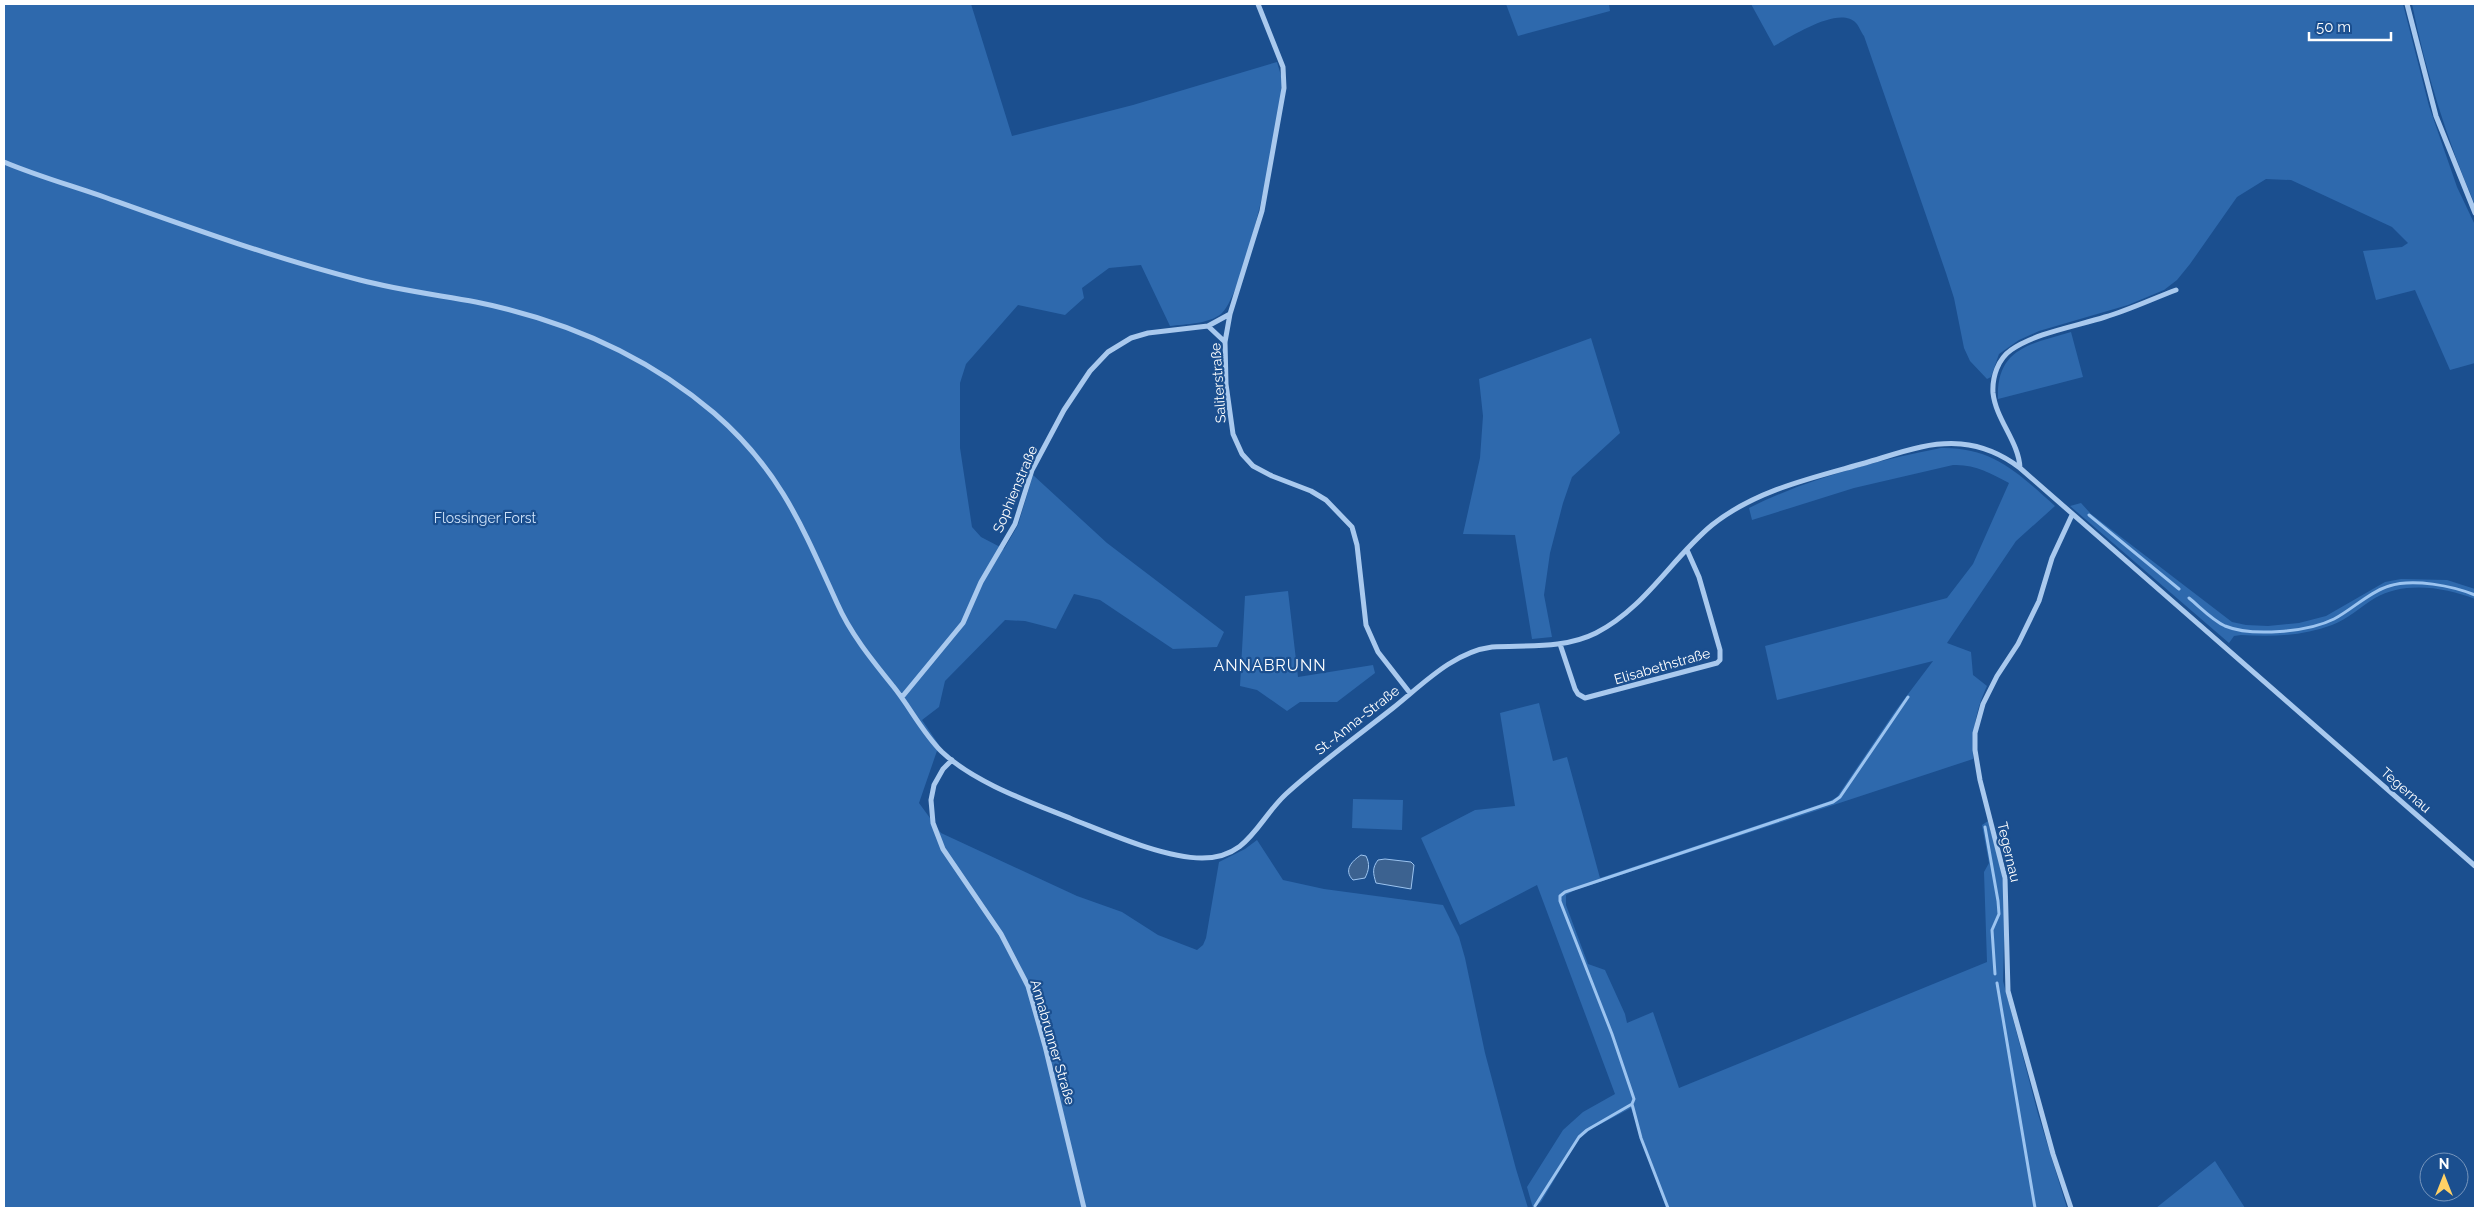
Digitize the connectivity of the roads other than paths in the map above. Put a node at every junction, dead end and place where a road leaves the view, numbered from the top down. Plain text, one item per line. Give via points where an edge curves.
1 (1258, 4) edge
2 (2407, 4) edge
3 (4, 162) edge
4 (2475, 213) edge
5 (2176, 290) dead end
6 (1230, 314) junction
7 (1208, 326) junction
8 (1225, 342) junction
9 (2020, 468) junction
10 (1767, 493) joint
11 (2072, 515) junction
12 (1687, 550) junction
13 (1560, 644) junction
14 (1410, 693) junction
15 (902, 697) junction
16 (952, 760) junction
17 (2475, 866) edge
18 (1084, 1208) edge
19 (2071, 1208) edge

1 - 6 street, Saliterstraße via 1283,67 1284,88 1262,211
2 - 4 street via 2436,116
3 - 15 street, St.-Anna-Straße via 306,266 560,323 654,368 732,429 776,480 817,556 852,632
5 - 9 street via 2035,339 2011,350 1999,362 1993,392
6 - 7 street, Sophienstraße
6 - 8 street, Saliterstraße
7 - 8 street
7 - 15 street, Sophienstraße via 1132,338 1108,352 1090,371 1064,410 1032,470 1015,524 981,582 962,623
8 - 14 street, Saliterstraße via 1230,411 1237,446 1253,466 1326,500 1352,527 1366,625 1378,652
9 - 10 street, Tegernau via 1981,448 1942,444 1899,453
9 - 11 street, Tegernau
10 - 12 street, St.-Anna-Straße via 1712,525
11 - 17 street, Tegernau
11 - 19 street, Tegernau via 2052,558 2039,601 1983,704 1976,726 1975,750 2005,878 2008,991
12 - 13 street, St.-Anna-Straße via 1627,614 1589,637
12 - 13 street, Elisabethstraße via 1699,577 1720,650 1717,663 1585,698 1575,689
13 - 14 street, St.-Anna-Straße via 1483,648 1451,663
14 - 16 street, St.-Anna-Straße via 1322,761 1280,800 1246,842 1216,857 1175,854 1105,832 1015,795
15 - 16 street, St.-Anna-Straße via 922,728
16 - 18 street, Annabrunner Straße via 934,785 931,800 933,823 943,849 1001,934 1028,986

